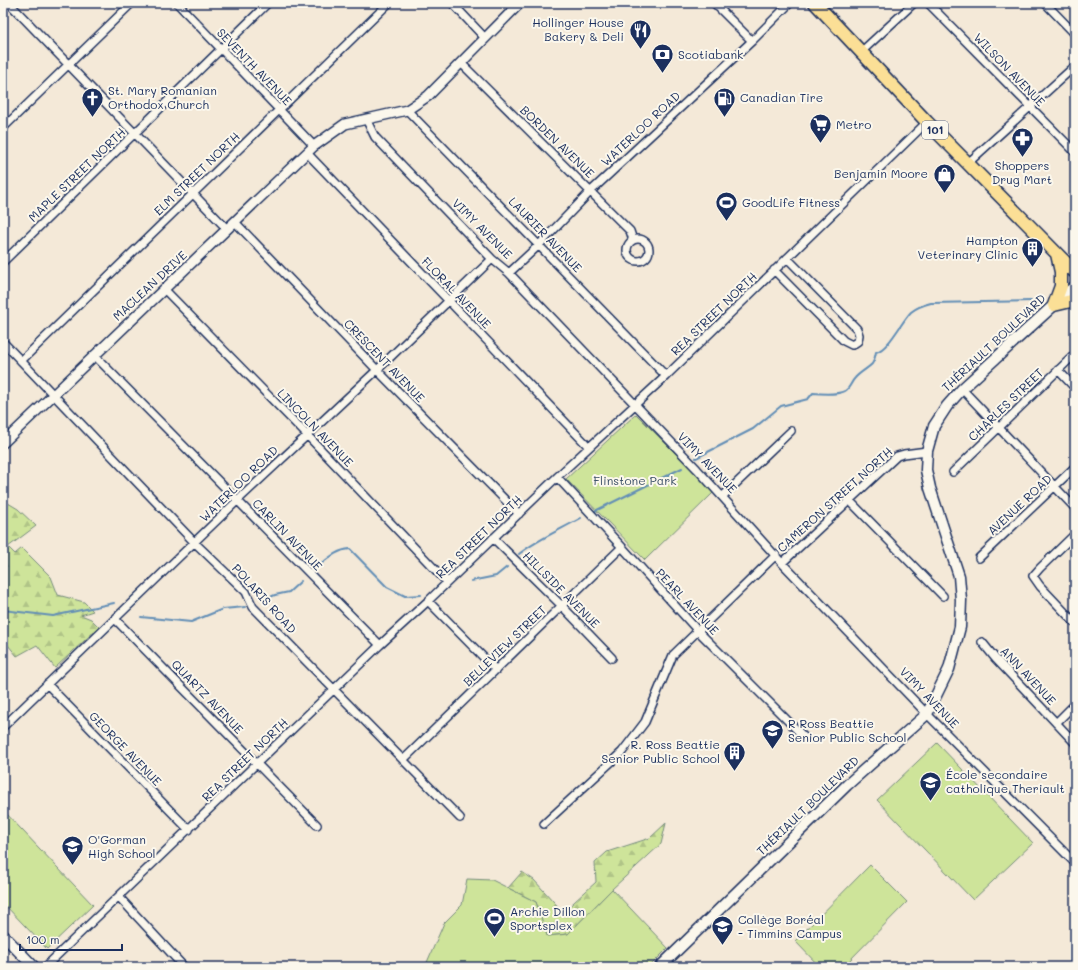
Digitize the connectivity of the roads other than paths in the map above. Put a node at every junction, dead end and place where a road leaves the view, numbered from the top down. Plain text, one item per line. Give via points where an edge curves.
1 (9, 3) edge
2 (132, 3) edge
3 (177, 3) edge
4 (268, 3) edge
5 (389, 3) edge
6 (452, 3) edge
7 (520, 3) edge
8 (714, 3) edge
9 (790, 3) edge
10 (815, 3) edge
11 (914, 3) edge
12 (928, 3) edge
13 (1045, 3) edge
14 (1075, 34) edge
15 (485, 38) junction
16 (752, 41) junction
17 (221, 49) junction
18 (861, 52) junction
19 (461, 63) junction
20 (69, 65) junction
21 (1075, 66) edge
22 (1030, 107) junction
23 (279, 110) junction
24 (408, 110) junction
25 (366, 119) junction
26 (927, 122) junction
27 (3, 128) edge
28 (135, 133) junction
29 (314, 146) junction
30 (1075, 152) edge
31 (307, 153) junction
32 (968, 163) junction
33 (591, 191) junction
34 (193, 193) junction
35 (231, 226) junction
36 (633, 240) dead end
37 (539, 245) junction
38 (1057, 254) junction
39 (787, 258) junction
40 (492, 259) junction
41 (3, 262) edge
42 (774, 270) junction
43 (1075, 272) edge
44 (509, 273) junction
45 (1075, 286) edge
46 (165, 290) junction
47 (1075, 300) edge
48 (448, 301) junction
49 (1054, 305) junction
50 (3, 342) edge
51 (1075, 354) edge
52 (94, 355) junction
53 (21, 361) junction
54 (377, 370) junction
55 (1058, 370) junction
56 (666, 376) junction
57 (1075, 388) edge
58 (962, 389) junction
59 (53, 394) junction
60 (635, 405) junction
61 (998, 428) junction
62 (791, 431) dead end
63 (307, 435) junction
64 (3, 443) edge
65 (589, 447) junction
66 (927, 451) junction
67 (1075, 467) edge
68 (953, 472) dead end
69 (557, 477) junction
70 (1055, 487) junction
71 (723, 496) junction
72 (238, 500) junction
73 (850, 501) junction
74 (1075, 508) edge
75 (519, 514) junction
76 (1075, 534) edge
77 (493, 538) junction
78 (194, 542) junction
79 (622, 547) junction
80 (776, 555) junction
81 (979, 558) dead end
82 (782, 563) junction
83 (448, 582) junction
84 (943, 596) dead end
85 (428, 601) junction
86 (562, 606) junction
87 (115, 619) junction
88 (1075, 623) edge
89 (698, 631) junction
90 (982, 642) dead end
91 (380, 645) junction
92 (612, 658) dead end
93 (496, 670) junction
94 (47, 684) junction
95 (334, 690) junction
96 (1075, 704) edge
97 (927, 714) junction
98 (1056, 722) junction
99 (3, 727) edge
100 (804, 738) dead end
101 (1075, 742) edge
102 (403, 760) junction
103 (257, 764) junction
104 (460, 818) dead end
105 (544, 824) dead end
106 (317, 825) dead end
107 (188, 830) junction
108 (1075, 864) edge
109 (119, 897) junction
110 (3, 935) edge
111 (34, 967) edge
112 (45, 967) edge
113 (184, 967) edge
114 (660, 967) edge

1 - 20 street, CRESCENT AVENUE
2 - 20 street
3 - 17 street, SEVENTH AVENUE
4 - 17 street, MAPLE STREET NORTH
5 - 23 street, ELM STREET NORTH
6 - 15 street
7 - 15 street
8 - 16 street
9 - 16 street, WATERLOO ROAD
10 - 18 main road, 101
11 - 18 street
12 - 22 street, WILSON AVENUE
13 - 14 street
15 - 19 street
16 - 33 street, WATERLOO ROAD
17 - 23 street, SEVENTH AVENUE
17 - 28 street, MAPLE STREET NORTH
18 - 26 main road, 101
19 - 24 street via 428,96
19 - 33 street, BORDEN AVENUE
20 - 27 street
20 - 28 street, CRESCENT AVENUE
21 - 22 street
22 - 30 street, WILSON AVENUE
22 - 32 street
23 - 29 street, SEVENTH AVENUE
23 - 34 street, ELM STREET NORTH
24 - 25 street
24 - 37 street, LAURIER AVENUE
25 - 29 street via 345,124
25 - 40 street, VIMY AVENUE via 375,137
26 - 32 main road, 101
26 - 39 street, REA STREET NORTH
28 - 34 street, CRESCENT AVENUE
28 - 41 street, MAPLE STREET NORTH
29 - 31 street, MACLEAN DRIVE
31 - 35 street, MACLEAN DRIVE
31 - 48 street, FLORAL AVENUE
32 - 38 main road, 101
33 - 36 street, BORDEN AVENUE via 630,231
33 - 37 street, WATERLOO ROAD
34 - 35 street, CRESCENT AVENUE
34 - 53 street, ELM STREET NORTH
35 - 46 street, MACLEAN DRIVE
35 - 54 street, CRESCENT AVENUE
37 - 44 street, WATERLOO ROAD
37 - 56 street, LAURIER AVENUE
38 - 43 main road, 101
38 - 49 main road via 1061,286
39 - 42 street, REA STREET NORTH
39 - 42 street via 857,329 858,341 852,345 844,341
40 - 44 street, VIMY AVENUE
40 - 48 street, WATERLOO ROAD
42 - 56 street, REA STREET NORTH
44 - 60 street, VIMY AVENUE
45 - 49 main road, THÉRIAULT BOULEVARD
46 - 52 street, MACLEAN DRIVE
46 - 63 street, LINCOLN AVENUE
47 - 49 main road
48 - 54 street, WATERLOO ROAD
48 - 65 street, FLORAL AVENUE
49 - 58 main road, THÉRIAULT BOULEVARD
50 - 53 street, POLARIS ROAD
51 - 55 street, CHARLES STREET
52 - 59 street, MACLEAN DRIVE
52 - 72 street, CARLIN AVENUE
53 - 59 street, POLARIS ROAD
54 - 63 street, WATERLOO ROAD
54 - 75 street, CRESCENT AVENUE
55 - 57 street
55 - 61 street, CHARLES STREET
56 - 60 street, REA STREET NORTH
58 - 61 street
58 - 66 main road, THÉRIAULT BOULEVARD via 934,426
59 - 64 street, MACLEAN DRIVE
59 - 78 street, POLARIS ROAD
60 - 65 street, REA STREET NORTH
60 - 71 street, VIMY AVENUE
61 - 68 street, CHARLES STREET
61 - 70 street
62 - 71 street
63 - 72 street, WATERLOO ROAD
63 - 83 street, LINCOLN AVENUE
65 - 69 street, REA STREET NORTH
66 - 73 street, CAMERON STREET NORTH via 897,456
66 - 97 main road, THÉRIAULT BOULEVARD via 926,470 930,488 959,576 961,600 960,627 949,669
67 - 70 street, AVENUE ROAD
69 - 75 street, REA STREET NORTH
69 - 79 street, PEARL AVENUE
70 - 74 street
70 - 81 street, AVENUE ROAD
71 - 80 street, VIMY AVENUE
72 - 78 street, WATERLOO ROAD
72 - 91 street, CARLIN AVENUE
73 - 82 street, CAMERON STREET NORTH
73 - 84 street
75 - 77 street, REA STREET NORTH
76 - 88 street via 1033,576
77 - 83 street, REA STREET NORTH
77 - 86 street, HILLSIDE AVENUE
78 - 87 street, WATERLOO ROAD
78 - 95 street, POLARIS ROAD via 246,592 253,607
79 - 86 street, BELLEVIEW STREET
79 - 89 street, PEARL AVENUE
80 - 82 street, VIMY AVENUE
80 - 89 street, CAMERON STREET NORTH
82 - 97 street, VIMY AVENUE
83 - 85 street, REA STREET NORTH
85 - 91 street, REA STREET NORTH
85 - 93 street
86 - 92 street, HILLSIDE AVENUE
86 - 93 street, BELLEVIEW STREET
87 - 94 street, WATERLOO ROAD
87 - 103 street, QUARTZ AVENUE
89 - 100 street, PEARL AVENUE
89 - 105 street, CAMERON STREET NORTH via 673,655 645,722 622,752
90 - 98 street, ANN AVENUE via 994,658
91 - 95 street, REA STREET NORTH
93 - 102 street, BELLEVIEW STREET
94 - 99 street, WATERLOO ROAD
94 - 107 street, GEORGE AVENUE
95 - 102 street, POLARIS ROAD
95 - 103 street, REA STREET NORTH
96 - 98 street
97 - 108 street, VIMY AVENUE
97 - 114 main road, THÉRIAULT BOULEVARD via 847,785
98 - 101 street, ANN AVENUE
102 - 104 street, POLARIS ROAD
103 - 106 street, QUARTZ AVENUE
103 - 107 street, REA STREET NORTH
107 - 109 street, REA STREET NORTH
109 - 112 street, REA STREET NORTH
109 - 113 street
110 - 111 main road

